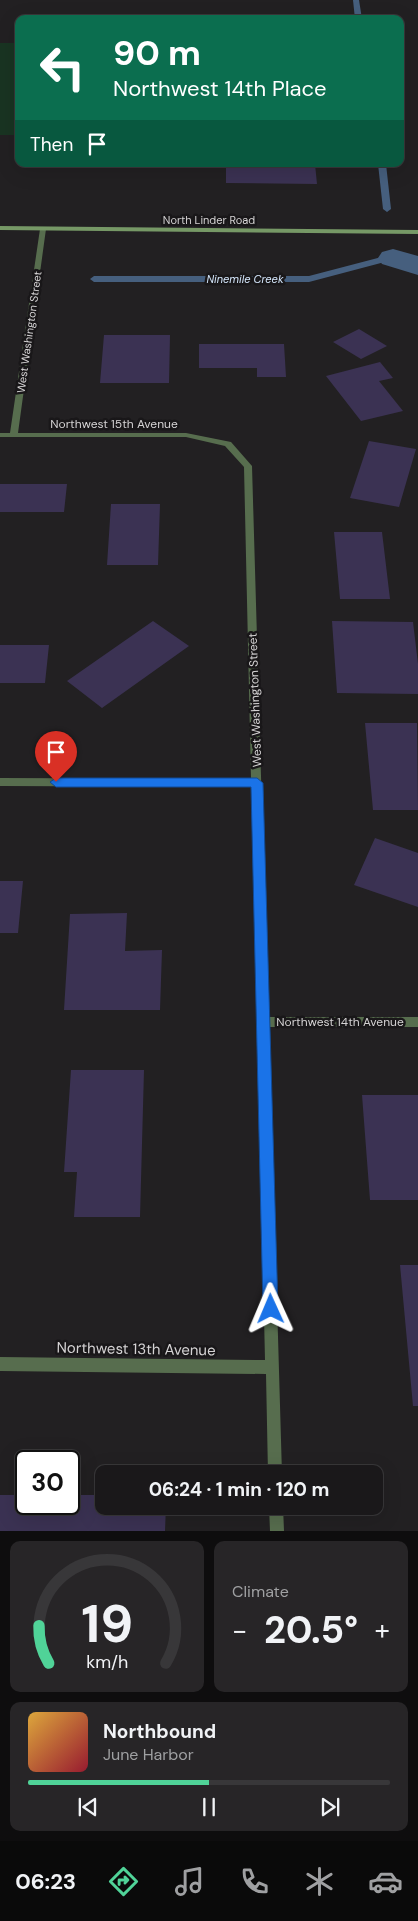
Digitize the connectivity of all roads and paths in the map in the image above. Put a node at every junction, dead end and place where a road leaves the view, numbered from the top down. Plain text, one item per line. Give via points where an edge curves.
1 (0, 228) edge
2 (43, 229) junction
3 (418, 232) edge
4 (0, 435) edge
5 (14, 435) junction
6 (228, 444) joint
7 (0, 782) edge
8 (257, 783) junction
9 (263, 1022) junction
10 (418, 1022) edge
11 (0, 1364) edge
12 (272, 1367) junction
13 (275, 1465) edge
14 (276, 1515) edge
15 (277, 1531) edge

1 - 2 main road, North Linder Road
2 - 3 main road, North Linder Road
2 - 5 street, West Washington Street
4 - 5 street, Northwest 15th Avenue
5 - 6 street, Northwest 15th Avenue via 186,435
6 - 8 street, West Washington Street via 248,466
7 - 8 street
8 - 9 street, West Washington Street
9 - 10 street, Northwest 14th Avenue
9 - 12 street, West Washington Street
11 - 12 street, Northwest 13th Avenue
12 - 13 street, West Washington Street
14 - 15 street

